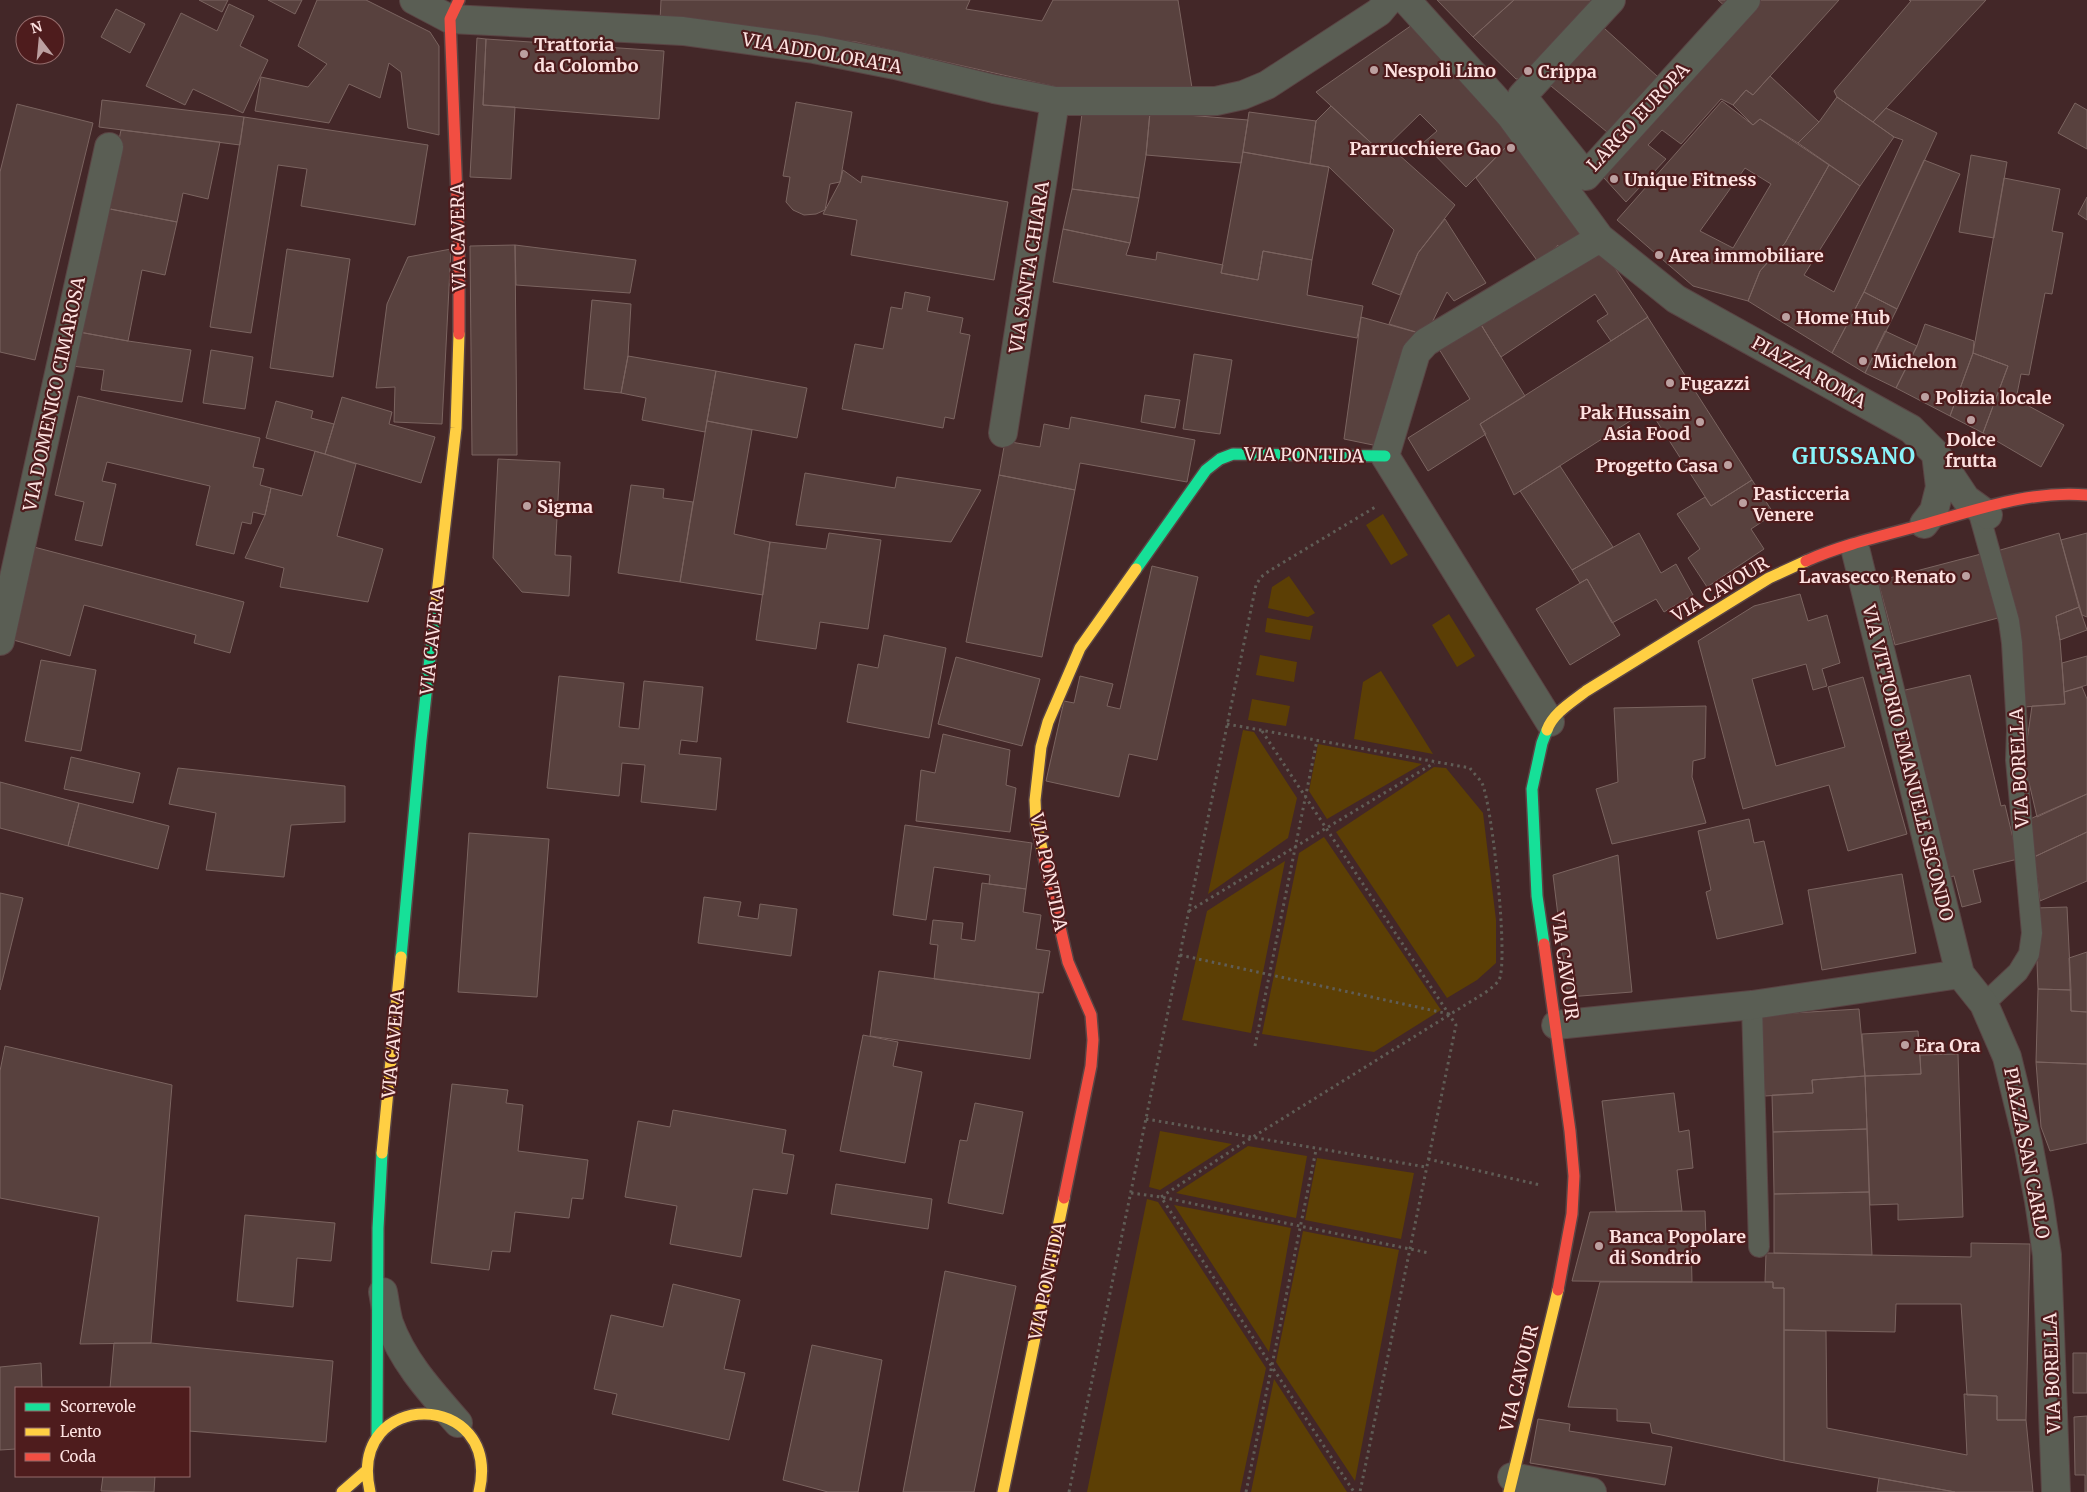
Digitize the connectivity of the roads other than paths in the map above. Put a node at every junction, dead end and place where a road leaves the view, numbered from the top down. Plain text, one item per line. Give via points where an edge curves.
1 (414, 0) edge
2 (1389, 0) edge
3 (1406, 0) edge
4 (1611, 0) edge
5 (1746, 0) edge
6 (455, 9) edge
7 (1055, 101) junction
8 (109, 147) dead end
9 (1600, 238) junction
10 (1003, 432) dead end
11 (1936, 454) junction
12 (1385, 456) junction
13 (2087, 495) edge
14 (2087, 503) edge
15 (1982, 514) junction
16 (1924, 524) junction
17 (1856, 552) junction
18 (1788, 569) junction
19 (0, 641) edge
20 (1550, 722) junction
21 (1960, 974) junction
22 (1984, 1004) junction
23 (1752, 1005) junction
24 (1556, 1025) junction
25 (1759, 1246) dead end
26 (2047, 1255) joint
27 (378, 1262) junction
28 (458, 1423) junction
29 (377, 1437) junction
30 (481, 1455) junction
31 (490, 1481) dead end
32 (1511, 1484) edge
33 (358, 1485) edge
34 (479, 1492) edge
35 (1003, 1492) edge
36 (1592, 1492) edge
37 (2056, 1492) edge

1 - 6 street
2 - 7 street, VIA ADDOLORATA via 1379,12 1267,84 1243,94 1216,101
3 - 9 street, PIAZZA ROMA via 1510,115
4 - 5 street, LARGO EUROPA via 1522,96 1586,176
6 - 7 street, VIA ADDOLORATA via 682,31 795,46
6 - 27 street, VIA CAVERA via 459,250 456,428 435,609 380,1179
7 - 10 street, VIA SANTA CHIARA
8 - 19 street, VIA DOMENICO CIMAROSA
9 - 11 street, PIAZZA ROMA via 1676,299 1911,429
9 - 12 street, VIA PONTIDA via 1426,342 1416,353
11 - 15 street, PIAZZA ROMA via 1966,499
11 - 16 street via 1940,487 1934,511
12 - 20 street, VIA PONTIDA
12 - 35 street, VIA PONTIDA via 1233,454 1206,470 1080,648 1048,722 1037,776 1036,822 1068,962 1091,1016 1093,1040 1091,1066
13 - 15 street, VIA CAVOUR via 2066,493 2025,497
14 - 15 street, VIA CAVOUR via 2066,500
15 - 16 street, VIA CAVOUR
15 - 17 street, VIA CAVOUR
15 - 22 lane, VIA BORELLA via 2012,643 2018,729 2016,760 2032,933 2029,954 2018,972
16 - 18 street, VIA CAVOUR via 1854,543
17 - 18 street, VIA CAVOUR via 1817,566
17 - 21 street, VIA VITTORIO EMANUELE SECONDO
18 - 20 street, VIA CAVOUR via 1586,691
20 - 24 street, VIA CAVOUR via 1532,789 1537,896
21 - 22 street, PIAZZA SAN CARLO
21 - 23 street
22 - 26 street, PIAZZA SAN CARLO via 2007,1057 2028,1143
23 - 24 street
23 - 25 lane
24 - 32 street, VIA CAVOUR via 1574,1176 1572,1214 1562,1275
26 - 37 street, VIA BORELLA
27 - 28 street, VIA CAVERA via 389,1321 396,1339 421,1380
27 - 29 street, VIA CAVERA
28 - 29 street via 439,1415 410,1414 389,1425
28 - 30 street via 472,1437
29 - 33 street
30 - 31 street
30 - 34 street
32 - 36 street

